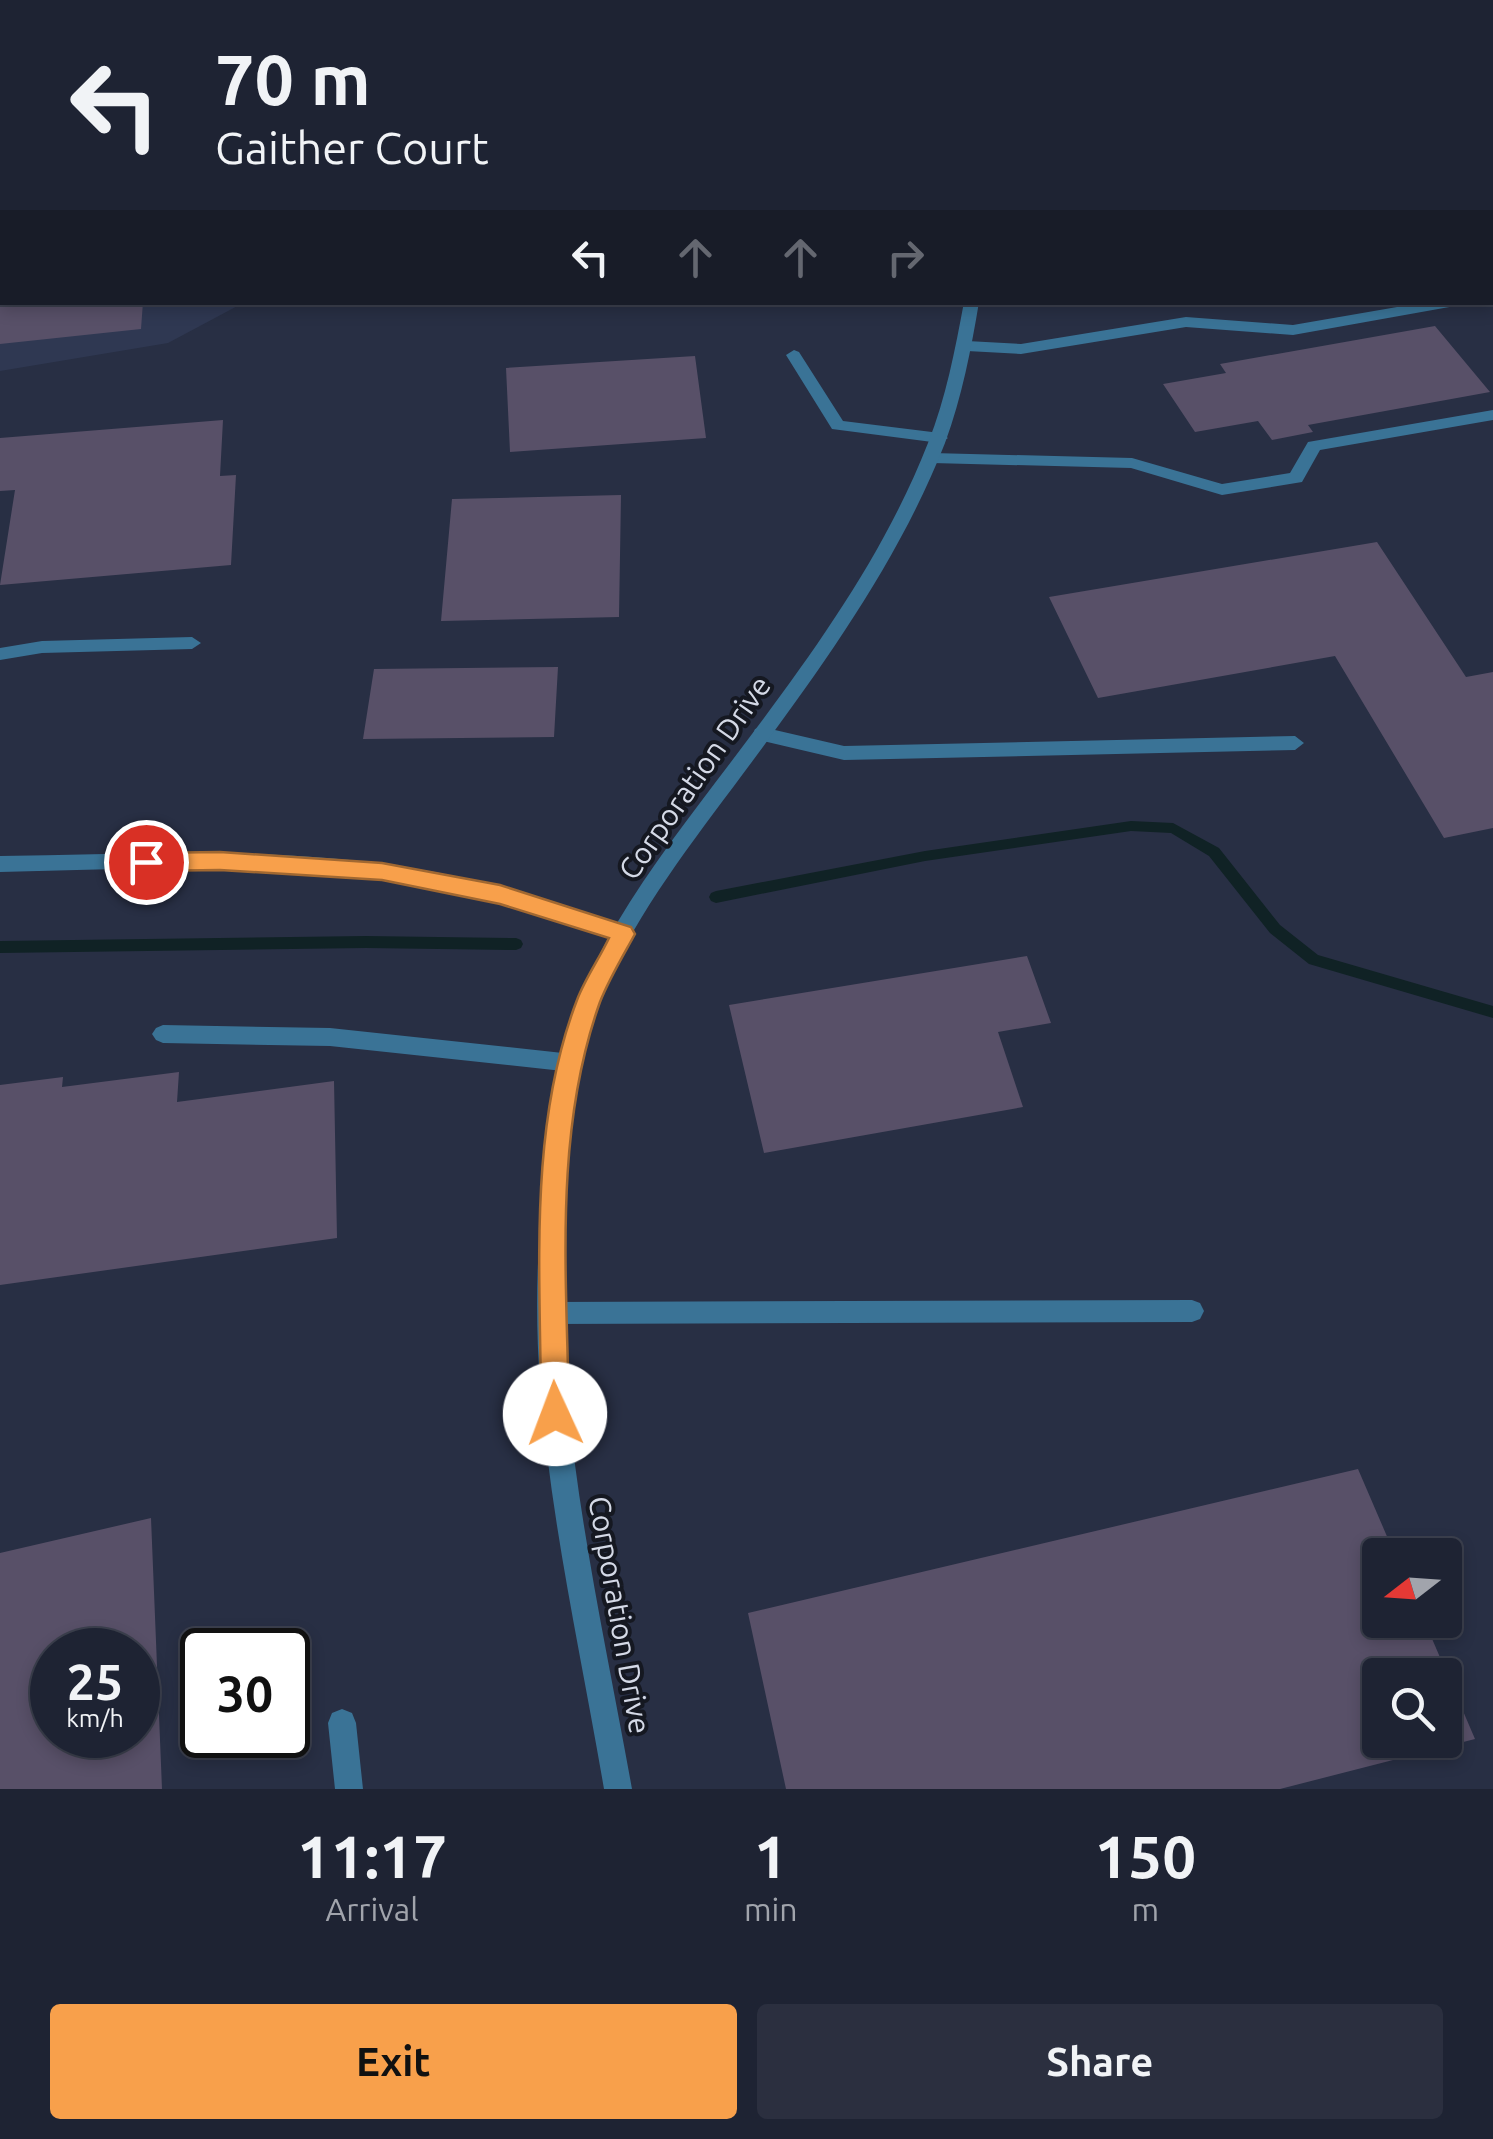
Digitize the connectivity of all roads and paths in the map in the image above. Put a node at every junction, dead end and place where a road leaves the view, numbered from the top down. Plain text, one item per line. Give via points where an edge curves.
1 (972, 305) edge
2 (1438, 305) edge
3 (967, 346) junction
4 (794, 355) dead end
5 (1493, 414) edge
6 (936, 448) junction
7 (192, 642) dead end
8 (0, 654) edge
9 (762, 734) junction
10 (1295, 743) dead end
11 (0, 864) edge
12 (623, 934) junction
13 (163, 1034) dead end
14 (572, 1063) junction
15 (1192, 1310) dead end
16 (552, 1313) junction
17 (342, 1723) dead end
18 (350, 1789) edge
19 (618, 1789) edge

1 - 3 street, Corporation Drive
2 - 3 street via 1294,330 1186,322 1021,349
3 - 6 street, Corporation Drive
4 - 6 street via 838,425
5 - 6 street via 1314,446 1296,478 1222,490 1132,463
6 - 9 street, Corporation Drive via 866,590
7 - 8 street
9 - 10 street via 844,753
9 - 12 street, Corporation Drive
11 - 12 street via 220,861 382,872 500,894
12 - 14 street, Corporation Drive via 589,1000
13 - 14 street via 330,1037
14 - 16 street, Corporation Drive via 553,1182
15 - 16 street
16 - 19 street, Corporation Drive via 555,1414
17 - 18 street

